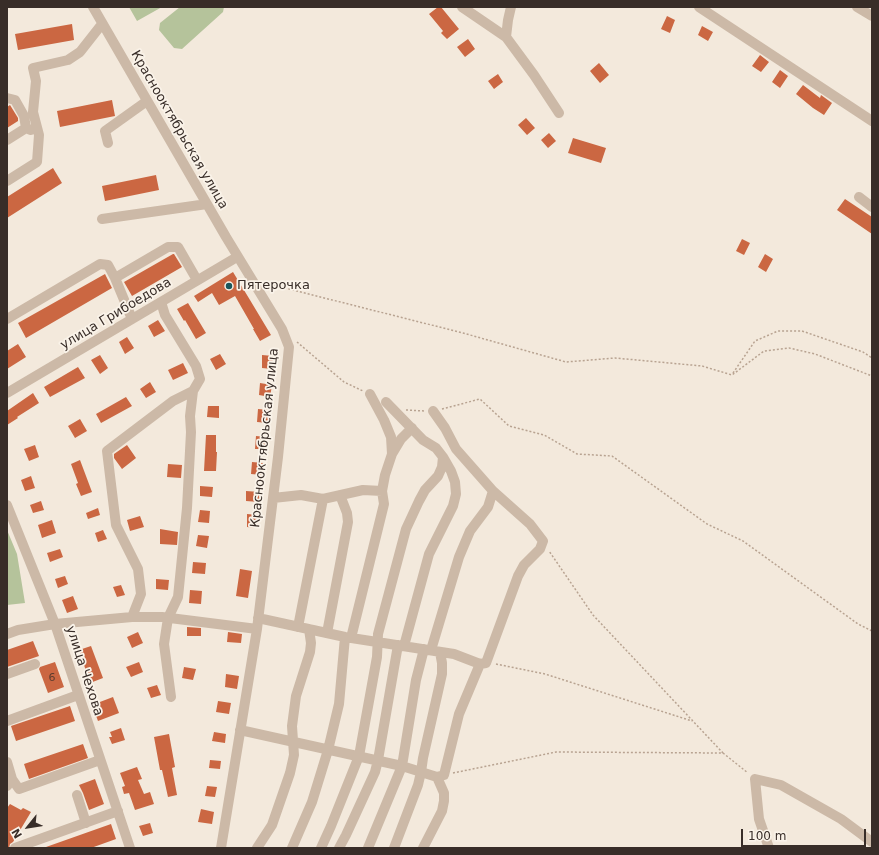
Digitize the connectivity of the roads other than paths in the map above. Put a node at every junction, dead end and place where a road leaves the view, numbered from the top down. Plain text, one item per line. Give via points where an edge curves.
1 (93, 7) edge
2 (462, 7) edge
3 (511, 7) edge
4 (699, 7) edge
5 (857, 7) edge
6 (872, 16) edge
7 (102, 24) junction
8 (506, 38) junction
9 (7, 98) edge
10 (147, 102) junction
11 (559, 113) dead end
12 (872, 121) edge
13 (26, 128) junction
14 (40, 134) junction
15 (7, 140) edge
16 (108, 143) dead end
17 (7, 181) edge
18 (859, 197) dead end
19 (207, 204) junction
20 (872, 206) edge
21 (102, 219) dead end
22 (237, 256) junction
23 (115, 278) junction
24 (197, 280) junction
25 (161, 302) junction
26 (7, 319) edge
27 (132, 319) junction
28 (193, 391) junction
29 (7, 393) edge
30 (370, 394) road end
31 (386, 402) dead end
32 (433, 411) road end
33 (412, 428) junction
34 (392, 454) junction
35 (443, 457) junction
36 (382, 491) junction
37 (493, 491) junction
38 (340, 495) junction
39 (273, 498) junction
40 (323, 499) junction
41 (7, 505) edge
42 (132, 617) junction
43 (168, 618) junction
44 (258, 618) junction
45 (55, 624) junction
46 (304, 628) junction
47 (257, 629) junction
48 (327, 633) junction
49 (7, 634) edge
50 (348, 638) junction
51 (378, 642) junction
52 (401, 646) junction
53 (432, 650) junction
54 (483, 663) junction
55 (35, 664) dead end
56 (7, 674) edge
57 (78, 696) junction
58 (170, 697) dead end
59 (7, 721) edge
60 (240, 730) junction
61 (292, 742) junction
62 (328, 750) junction
63 (359, 756) junction
64 (100, 760) junction
65 (378, 760) junction
66 (7, 762) edge
67 (402, 766) junction
68 (421, 772) junction
69 (440, 776) junction
70 (9, 783) edge
71 (77, 795) dead end
72 (118, 811) junction
73 (86, 823) junction
74 (872, 842) edge
75 (33, 845) edge
76 (15, 848) edge
77 (130, 848) edge
78 (221, 848) edge
79 (257, 848) edge
80 (292, 848) edge
81 (320, 848) edge
82 (340, 848) edge
83 (368, 848) edge
84 (394, 848) edge
85 (423, 848) edge
86 (769, 848) edge

1 - 7 street, Краснооктябрьская улица
2 - 8 street
3 - 8 street
4 - 12 street
5 - 6 street
7 - 10 street, Краснооктябрьская улица
7 - 14 street via 80,52 68,60 33,68 36,80 33,112
8 - 11 street
9 - 13 street via 15,100 24,116
10 - 16 street via 105,131
10 - 19 street, Краснооктябрьская улица
13 - 14 street
13 - 15 street
14 - 17 street via 37,162
18 - 20 street
19 - 21 street
19 - 22 street, Краснооктябрьская улица
22 - 24 street, улица Грибоедова
22 - 39 street, Краснооктябрьская улица via 282,329 289,347
23 - 24 street via 168,247 178,247
23 - 26 street via 108,265 100,264
23 - 27 street
24 - 25 street, улица Грибоедова
25 - 27 street, улица Грибоедова
25 - 28 street via 165,315 196,366 200,379
27 - 29 street, улица Грибоедова
28 - 42 street via 173,401 107,451 116,525 138,569 141,594
28 - 43 street via 187,508 178,597
30 - 34 street via 384,420
31 - 33 street
32 - 37 street via 456,449
33 - 34 street via 400,439
33 - 35 street
34 - 36 street
35 - 51 street via 438,476 425,490 406,529
35 - 52 street via 455,482 456,494 453,506 428,554
36 - 38 street via 363,490
36 - 50 street via 384,504
37 - 53 street via 488,507 470,531 459,557
37 - 54 street via 530,524 543,540 540,549 524,565 518,576
38 - 40 street
38 - 48 street via 348,513 348,522
39 - 40 street via 301,495
39 - 44 street, Краснооктябрьская улица
40 - 46 street
41 - 45 street, улица Чехова
42 - 43 street
42 - 45 street
43 - 47 street
43 - 58 street via 164,644
44 - 46 street
44 - 47 street, Краснооктябрьская улица
45 - 49 street
45 - 57 street, улица Чехова
46 - 48 street
46 - 61 street via 311,643 296,696
47 - 60 street, Краснооктябрьская улица
48 - 50 street
50 - 51 street
50 - 62 street via 339,704
51 - 52 street
51 - 63 street
52 - 53 street
52 - 65 street
53 - 54 street
53 - 67 street via 416,680
53 - 68 street via 442,663 442,674
54 - 69 street via 459,714
55 - 56 street
57 - 59 street
57 - 64 street, улица Чехова
60 - 61 street
60 - 78 street, Краснооктябрьская улица
61 - 62 street
61 - 79 street via 294,755 290,772 272,825
62 - 63 street
62 - 80 street via 312,802
63 - 65 street
63 - 81 street
64 - 70 street via 19,789
64 - 72 street, улица Чехова
65 - 67 street
65 - 82 street via 375,772
66 - 70 street
67 - 68 street
67 - 83 street
68 - 69 street
68 - 84 street
69 - 85 street via 444,793 442,811
71 - 73 street
72 - 73 street
72 - 77 street, улица Чехова
73 - 75 street
74 - 86 street via 841,819 781,785 755,779 759,819
75 - 76 street

